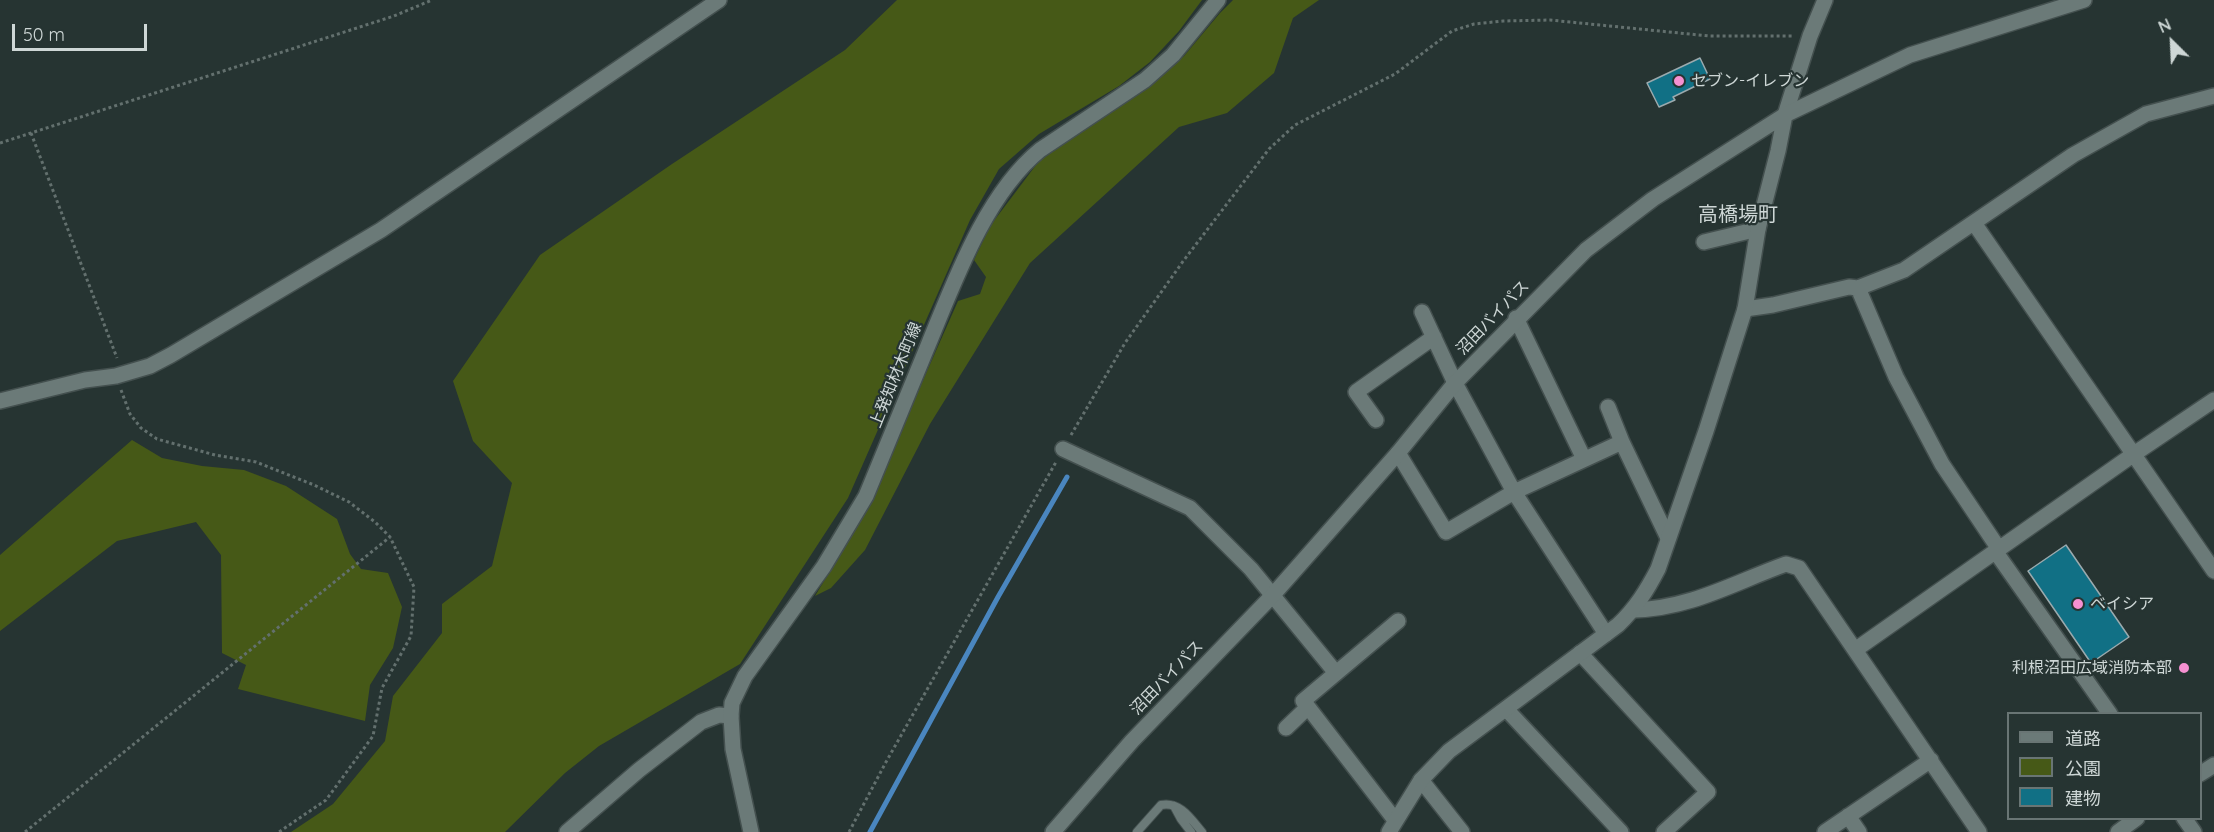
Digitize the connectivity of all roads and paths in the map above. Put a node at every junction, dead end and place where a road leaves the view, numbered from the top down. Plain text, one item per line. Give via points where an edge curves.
1 (432, 0) edge
2 (719, 0) edge
3 (1218, 0) edge
4 (1825, 0) edge
5 (2084, 0) edge
6 (1810, 36) junction
7 (2214, 96) edge
8 (1785, 115) junction
9 (31, 133) junction
10 (0, 143) edge
11 (1974, 224) junction
12 (1758, 229) junction
13 (1704, 242) dead end
14 (1858, 288) junction
15 (1745, 309) junction
16 (1422, 312) dead end
17 (1516, 318) junction
18 (1434, 337) junction
19 (120, 375) junction
20 (1455, 383) junction
21 (2214, 400) edge
22 (0, 401) edge
23 (1608, 407) dead end
24 (1376, 420) dead end
25 (1622, 442) junction
26 (1063, 449) junction
27 (1398, 453) junction
28 (2134, 454) junction
29 (1584, 459) junction
30 (1514, 492) junction
31 (390, 537) junction
32 (1668, 538) junction
33 (1997, 550) junction
34 (2214, 571) edge
35 (1272, 596) junction
36 (1634, 610) junction
37 (1398, 621) dead end
38 (1606, 634) junction
39 (1855, 650) junction
40 (1580, 653) junction
41 (1336, 673) junction
42 (1308, 707) junction
43 (1507, 710) junction
44 (2109, 712) edge
45 (731, 716) junction
46 (1286, 728) dead end
47 (1931, 760) junction
48 (1421, 780) junction
49 (1174, 804) junction
50 (1848, 816) junction
51 (2136, 820) edge
52 (2185, 820) edge
53 (1392, 826) edge
54 (25, 832) edge
55 (279, 832) edge
56 (567, 832) edge
57 (751, 832) edge
58 (849, 832) edge
59 (1053, 832) edge
60 (1137, 832) edge
61 (1191, 832) edge
62 (1202, 832) edge
63 (1462, 832) edge
64 (1622, 832) edge
65 (1664, 832) edge
66 (1825, 832) edge
67 (1859, 832) edge
68 (1979, 832) edge
69 (2118, 832) edge
70 (2194, 832) edge

1 - 9 path via 394,16
2 - 19 street via 381,230 171,355
3 - 45 street, 上発知材木町線 via 1160,68 1040,150 996,198 953,284 862,503 824,566 736,690
4 - 6 street
5 - 8 street, 沼田バイパス via 1910,55
6 - 8 street
6 - 26 path via 1709,36 1550,20 1474,24 1452,31 1395,74 1295,125 1269,149 1125,343
7 - 11 street via 2146,114 2073,155
8 - 12 street
8 - 17 street, 沼田バイパス via 1653,199 1586,250
9 - 10 path
9 - 19 path
11 - 14 street via 1904,270
11 - 28 street
12 - 13 street
12 - 15 street
14 - 15 street
14 - 33 street via 1896,377 1942,464
15 - 32 street
16 - 18 street
17 - 20 street, 沼田バイパス
17 - 29 street
18 - 20 street
18 - 24 street via 1356,392
19 - 22 street
19 - 31 path via 130,414 156,439 274,468 349,502
20 - 27 street, 沼田バイパス
20 - 30 street
21 - 28 street
23 - 25 street
25 - 29 street
25 - 32 street
26 - 35 street via 1190,508 1251,569
26 - 58 path
27 - 30 street via 1446,532
27 - 35 street, 沼田バイパス
28 - 33 street
28 - 34 street
29 - 30 street
30 - 38 street
31 - 54 path
31 - 55 path via 414,587 411,636 382,688 373,736 326,800
32 - 36 street via 1658,569
33 - 39 street
33 - 44 street
35 - 41 street
35 - 59 street, 沼田バイパス via 1132,741
36 - 38 street
36 - 39 street via 1656,609 1713,595 1786,564 1799,568
37 - 41 street
38 - 40 street
39 - 47 street
40 - 43 street
40 - 65 street via 1708,792
41 - 42 street via 1303,701
42 - 46 street
42 - 53 street
43 - 48 street via 1449,751
43 - 64 street
45 - 56 street via 719,715 701,722
45 - 57 street, 上発知材木町線 via 733,749
47 - 50 street
47 - 68 street
48 - 53 street
48 - 63 street
49 - 60 lane via 1161,805
49 - 61 lane
49 - 62 lane
50 - 66 street
50 - 67 street
51 - 69 street
52 - 70 street

